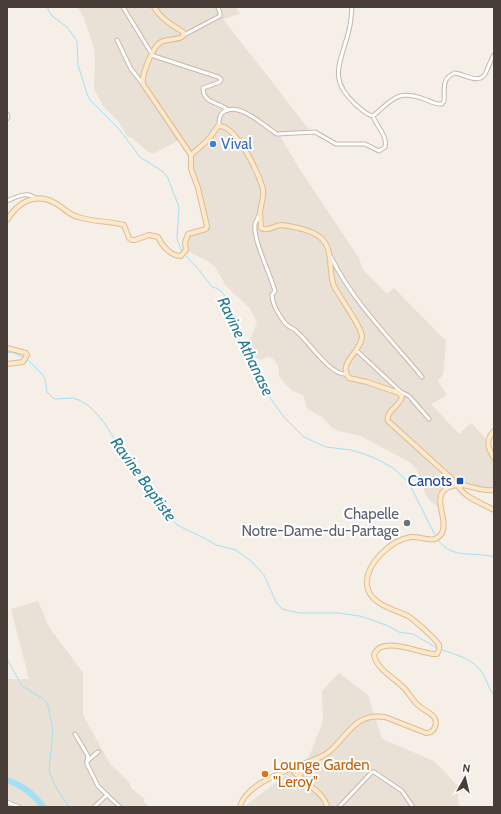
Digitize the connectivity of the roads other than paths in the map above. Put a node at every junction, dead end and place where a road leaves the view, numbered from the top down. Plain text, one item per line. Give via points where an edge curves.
1 (123, 7) edge
2 (154, 7) edge
3 (218, 7) edge
4 (352, 7) edge
5 (184, 35) junction
6 (117, 40) dead end
7 (151, 54) junction
8 (494, 55) edge
9 (142, 84) junction
10 (228, 110) junction
11 (7, 114) edge
12 (373, 116) junction
13 (7, 119) edge
14 (219, 126) junction
15 (191, 155) junction
16 (35, 198) junction
17 (7, 201) edge
18 (260, 213) junction
19 (7, 220) edge
20 (328, 251) junction
21 (7, 348) edge
22 (356, 350) junction
23 (7, 364) edge
24 (346, 374) junction
25 (422, 377) dead end
26 (429, 419) dead end
27 (494, 431) edge
28 (494, 458) edge
29 (457, 484) junction
30 (494, 490) edge
31 (494, 510) edge
32 (74, 734) dead end
33 (98, 752) dead end
34 (87, 761) junction
35 (298, 770) junction
36 (107, 795) junction
37 (7, 802) edge
38 (19, 807) edge
39 (94, 807) edge
40 (120, 807) edge
41 (240, 807) edge
42 (327, 807) edge
43 (339, 807) edge
44 (413, 807) edge

1 - 7 street
2 - 5 street via 158,14
3 - 5 street via 220,16
4 - 12 street via 350,29 340,62 338,79 346,95
5 - 7 street via 181,38 161,41
6 - 9 street
7 - 9 street via 142,77
7 - 10 street via 218,77 220,82 203,88 203,92 211,102 220,104
8 - 12 street via 486,74 480,78 455,73 447,77 442,104 405,94 395,98
9 - 15 street
10 - 12 street via 241,111 277,134 315,132 336,144 365,144 378,151 383,149 386,143
10 - 14 street via 220,115
11 - 13 street
14 - 15 street via 203,146
14 - 18 street via 240,141 254,165 263,190
15 - 16 street via 190,169 198,188 207,226 206,229 188,234 186,250 181,256 173,254 153,235 132,240 124,225 80,218 65,212 55,203
16 - 17 street via 30,194 24,194
16 - 19 street via 24,202
18 - 20 street via 261,228 264,230 282,225 302,229 322,239
18 - 24 street via 255,223 256,233 275,291 272,295 273,303 286,324 296,331 318,356 339,374
20 - 22 street via 334,285 362,334
20 - 25 street via 335,267 363,309
21 - 23 street via 23,351 27,355 23,362
22 - 24 street via 348,362
22 - 26 street via 401,392 409,396
24 - 29 street via 349,378 399,393 401,400 389,413 388,420
27 - 28 street via 490,434 487,445
29 - 30 street
29 - 31 street via 463,493
29 - 35 street via 446,489 440,496 444,524 440,536 431,540 412,537 386,549 373,562 366,583 375,600 413,620 438,643 437,654 382,646 374,655 385,671 417,704 433,716 436,727 430,733 426,733 385,717 364,718 329,751
32 - 34 street via 88,756
33 - 34 street
34 - 36 street via 86,764 98,786
35 - 41 street via 287,770 263,782 245,797
35 - 42 street via 301,779 324,799
36 - 39 street
36 - 40 street
37 - 38 street
43 - 44 street via 372,772 402,791

